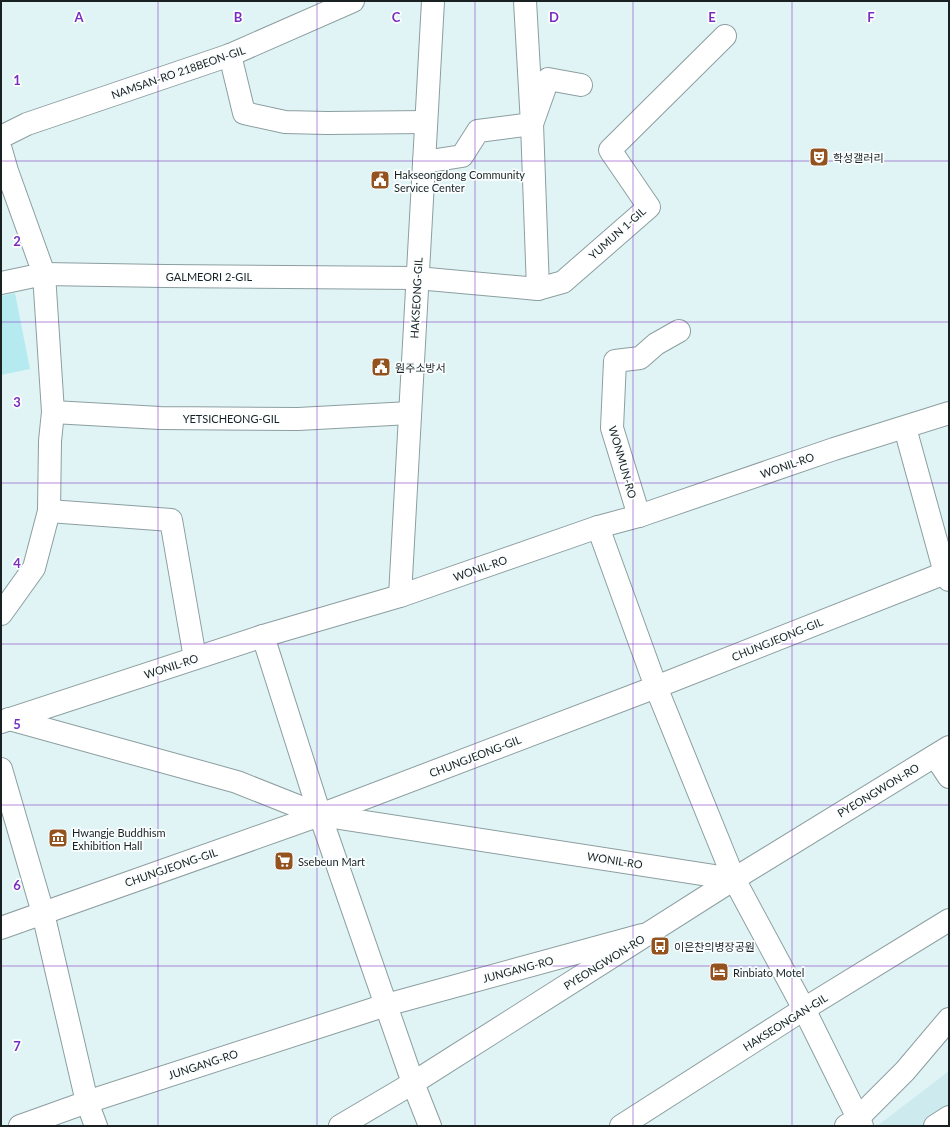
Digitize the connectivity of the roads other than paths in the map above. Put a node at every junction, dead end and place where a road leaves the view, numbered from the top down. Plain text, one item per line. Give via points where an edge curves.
1 (353, 1) edge
2 (433, 1) edge
3 (525, 1) edge
4 (725, 36) dead end
5 (230, 55) junction
6 (581, 85) dead end
7 (426, 122) junction
8 (532, 124) junction
9 (1, 137) edge
10 (1, 150) edge
11 (424, 162) junction
12 (44, 274) junction
13 (418, 278) junction
14 (1, 283) edge
15 (538, 290) junction
16 (679, 331) dead end
17 (53, 412) junction
18 (410, 413) junction
19 (949, 413) edge
20 (905, 428) junction
21 (49, 510) junction
22 (639, 516) junction
23 (598, 528) junction
24 (947, 576) edge
25 (400, 596) junction
26 (1, 614) edge
27 (263, 636) junction
28 (195, 658) junction
29 (656, 687) junction
30 (4, 716) edge
31 (942, 752) edge
32 (1, 768) edge
33 (949, 777) edge
34 (320, 814) junction
35 (734, 878) junction
36 (43, 913) junction
37 (949, 920) edge
38 (1, 928) edge
39 (649, 933) junction
40 (386, 1004) junction
41 (804, 1009) junction
42 (949, 1019) edge
43 (413, 1083) junction
44 (87, 1102) junction
45 (949, 1117) edge
46 (856, 1123) edge
47 (20, 1126) edge
48 (96, 1126) edge
49 (340, 1126) edge
50 (430, 1126) edge
51 (621, 1126) edge
52 (935, 1126) edge

1 - 5 street, NAMSAN-RO 218BEON-GIL
2 - 7 street, HAKSEONG-GIL
3 - 8 street
4 - 15 street, YUMUN 1-GIL via 610,150 648,207 563,282
5 - 7 street via 244,112 285,122
5 - 9 street, NAMSAN-RO 218BEON-GIL via 27,124
6 - 8 street via 548,79
7 - 11 street, HAKSEONG-GIL
8 - 11 street via 478,131 462,156
8 - 15 street
10 - 12 street
11 - 13 street, HAKSEONG-GIL
12 - 13 street, GALMEORI 2-GIL
12 - 14 street, GALMEORI 2-GIL
12 - 17 street
13 - 15 street, YUMUN 1-GIL
13 - 18 street, HAKSEONG-GIL
16 - 22 street, WONMUN-RO via 656,344 640,358 615,361 612,428
17 - 18 street, YETSICHEONG-GIL via 160,418 282,418
17 - 21 street
18 - 25 street, HAKSEONG-GIL
19 - 20 street, WONIL-RO
20 - 22 street, WONIL-RO via 834,449
20 - 24 street
21 - 26 street via 34,568
21 - 28 street via 171,520
22 - 23 street, WONIL-RO
23 - 25 street, WONIL-RO
23 - 29 street
24 - 29 street, CHUNGJEONG-GIL
25 - 27 street, WONIL-RO
27 - 28 street, WONIL-RO
27 - 34 street
28 - 30 street, WONIL-RO
29 - 34 street, CHUNGJEONG-GIL
29 - 35 street
30 - 34 street, WONIL-RO via 237,782
31 - 33 street
31 - 35 street, PYEONGWON-RO
32 - 36 street
34 - 35 street, WONIL-RO
34 - 36 street, CHUNGJEONG-GIL
34 - 40 street
35 - 39 street, PYEONGWON-RO
35 - 41 street
36 - 38 street, CHUNGJEONG-GIL
36 - 44 street
37 - 41 street, HAKSEONGAN-GIL
39 - 40 street, JUNGANG-RO
39 - 43 street, PYEONGWON-RO
40 - 43 street
40 - 44 street, JUNGANG-RO
41 - 46 street
41 - 51 street, HAKSEONGAN-GIL
42 - 46 street
43 - 49 street, PYEONGWON-RO
43 - 50 street
44 - 47 street, JUNGANG-RO
44 - 48 street
45 - 52 street

